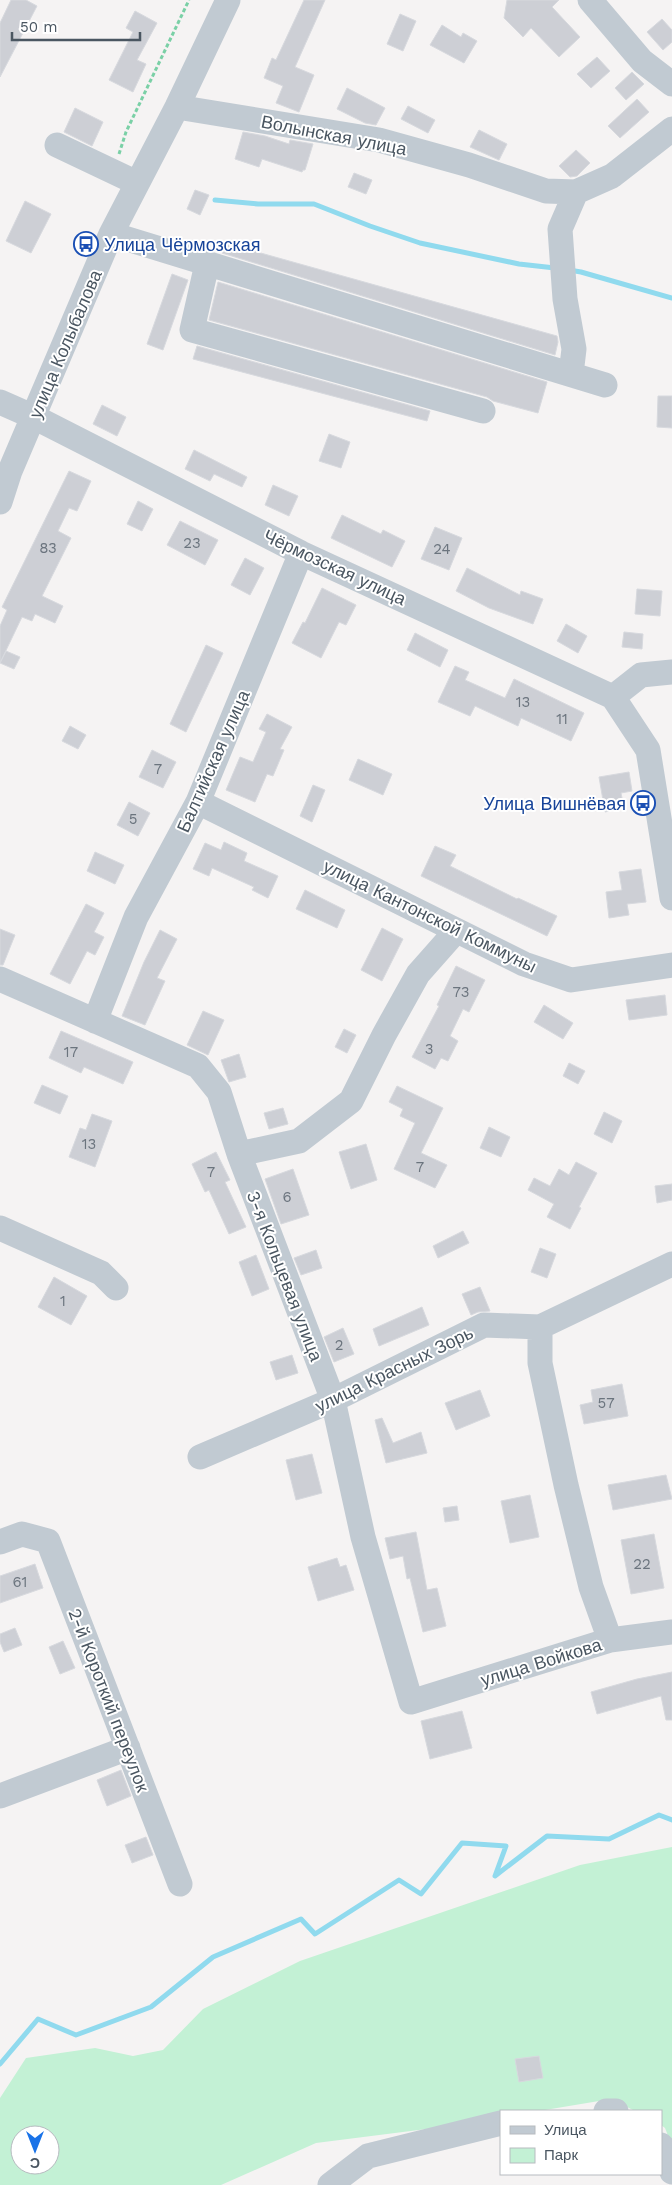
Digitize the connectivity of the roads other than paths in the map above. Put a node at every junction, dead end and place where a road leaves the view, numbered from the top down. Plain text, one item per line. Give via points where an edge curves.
1 (228, 0) edge
2 (590, 0) edge
3 (672, 84) edge
4 (177, 107) junction
5 (672, 129) edge
6 (58, 144) dead end
7 (137, 183) junction
8 (576, 192) junction
9 (111, 234) junction
10 (207, 264) junction
11 (571, 374) junction
12 (606, 385) dead end
13 (0, 402) edge
14 (483, 410) dead end
15 (34, 417) junction
16 (0, 502) edge
17 (301, 553) junction
18 (672, 672) edge
19 (613, 697) junction
20 (198, 802) junction
21 (672, 898) edge
22 (456, 931) junction
23 (672, 964) edge
24 (0, 979) edge
25 (95, 1021) junction
26 (239, 1154) junction
27 (0, 1228) edge
28 (672, 1264) edge
29 (116, 1288) dead end
30 (540, 1327) junction
31 (333, 1400) junction
32 (200, 1457) dead end
33 (11, 1538) edge
34 (672, 1632) edge
35 (610, 1640) junction
36 (411, 1702) joint
37 (128, 1748) junction
38 (0, 1796) edge
39 (180, 1884) dead end
40 (500, 2123) edge
41 (662, 2146) edge
42 (672, 2172) edge
43 (330, 2185) edge

1 - 4 street, улица Колыбалова
2 - 3 street via 642,61
4 - 7 street, улица Колыбалова
4 - 8 street, Волынская улица via 379,140 546,191
5 - 8 street via 612,176
6 - 7 street
7 - 9 street, улица Колыбалова
8 - 11 street via 560,229 565,299 574,349
9 - 10 street
9 - 15 street, улица Колыбалова
10 - 11 street
10 - 14 street via 192,330
11 - 12 street
13 - 15 street, Чёрмозская улица
15 - 16 street, улица Колыбалова
15 - 17 street, Чёрмозская улица
17 - 19 street, Чёрмозская улица
17 - 20 street, Балтийская улица
18 - 19 street via 641,675
19 - 21 street via 648,750
20 - 22 street, улица Кантонской Коммуны
20 - 25 street, Балтийская улица via 136,917
22 - 23 street, улица Кантонской Коммуны via 524,964 571,980
22 - 26 street via 418,974 351,1101 299,1141
24 - 25 street, 3-я Кольцевая улица
25 - 26 street, 3-я Кольцевая улица via 198,1066 219,1092
26 - 31 street, 3-я Кольцевая улица
27 - 29 street via 101,1273
28 - 30 street, улица Красных Зорь
30 - 31 street, улица Красных Зорь via 484,1325
30 - 35 street via 540,1363 566,1485 590,1587
31 - 32 street, улица Красных Зорь
31 - 36 street, 3-я Кольцевая улица via 363,1537
33 - 37 street, 2-й Короткий переулок via 48,1541
34 - 35 street, улица Войкова
35 - 36 street, улица Войкова
37 - 38 street
37 - 39 street, 2-й Короткий переулок
40 - 43 street via 368,2156
41 - 42 street

